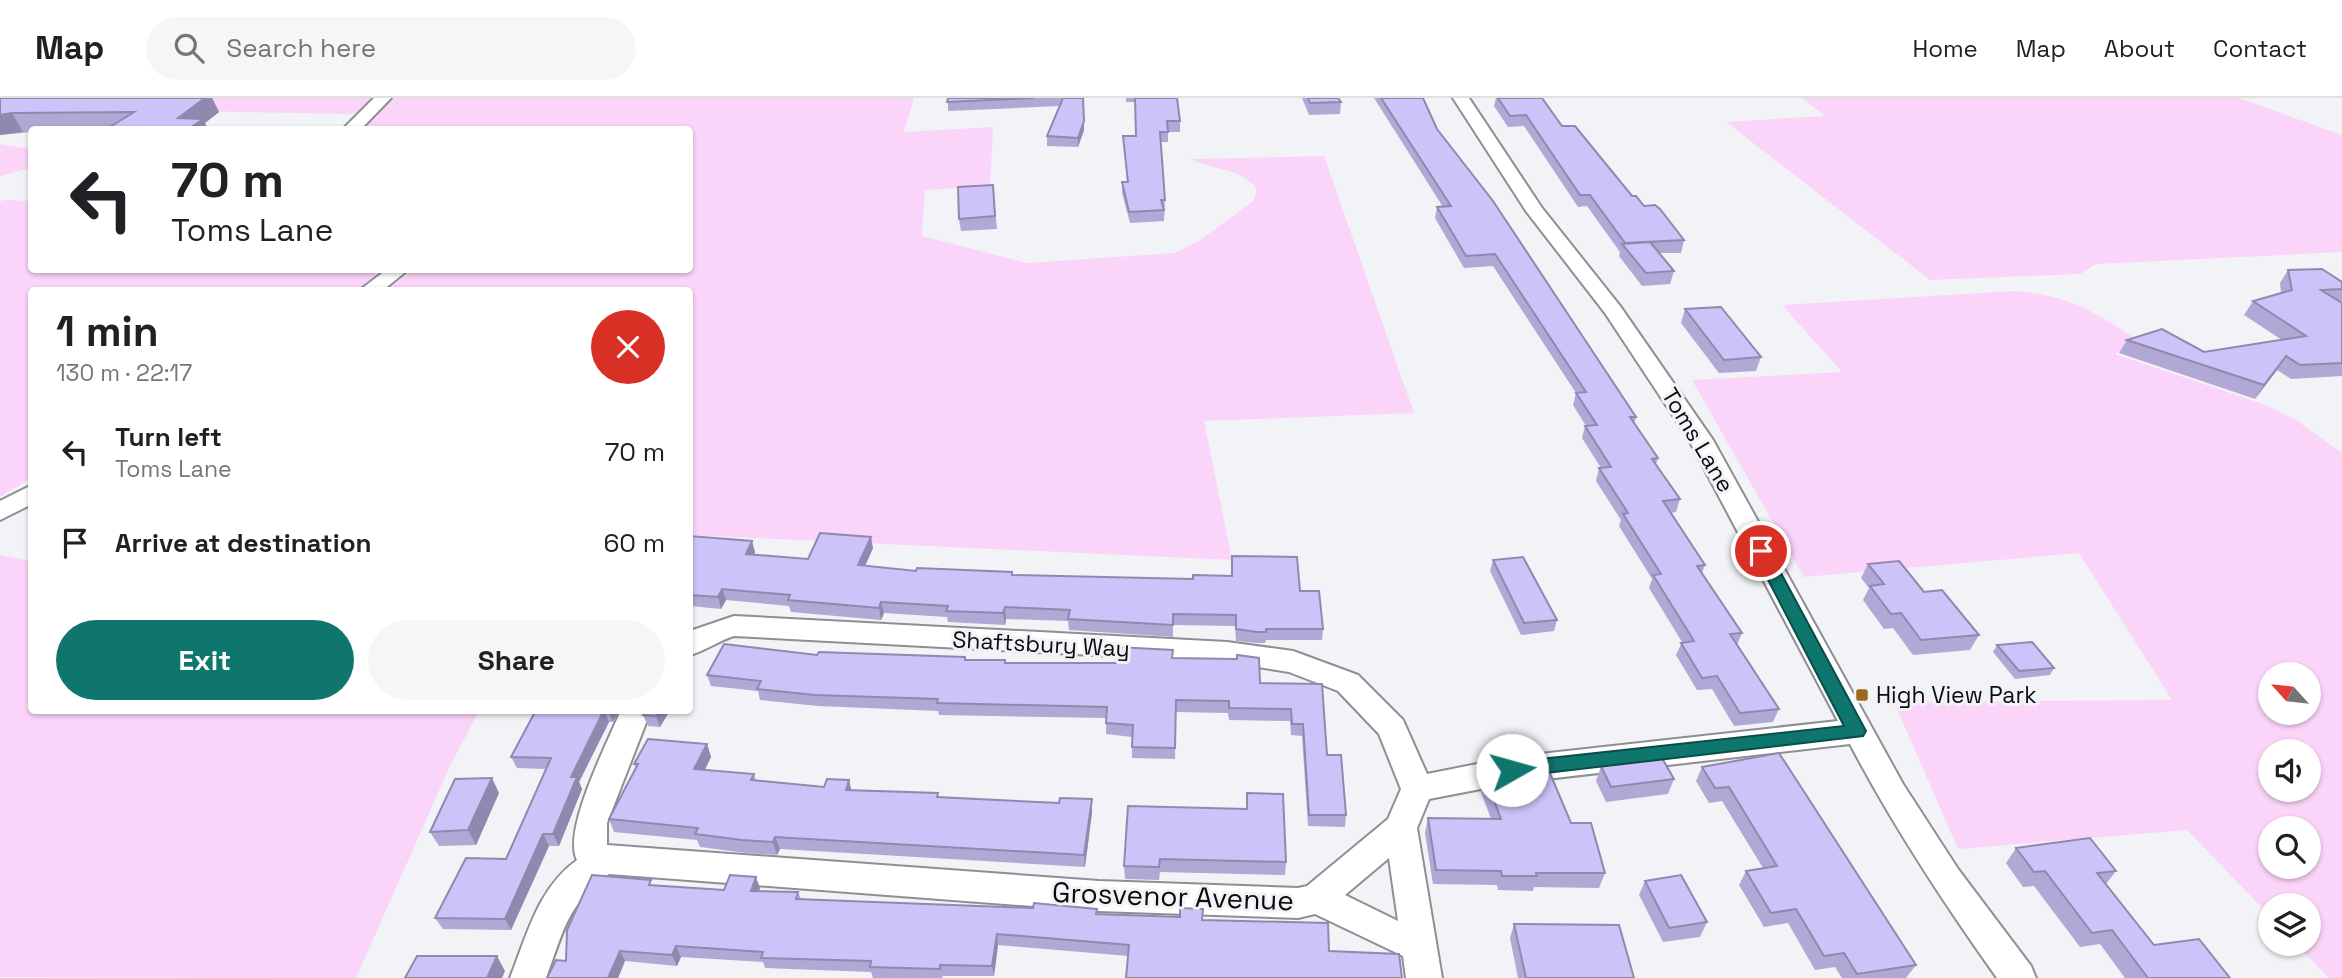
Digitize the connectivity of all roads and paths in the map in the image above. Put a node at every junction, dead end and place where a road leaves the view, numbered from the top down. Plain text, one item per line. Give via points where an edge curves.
1 (383, 98) edge
2 (1461, 98) edge
3 (354, 126) edge
4 (394, 273) edge
5 (374, 287) edge
6 (28, 495) edge
7 (0, 512) edge
8 (693, 643) edge
9 (634, 714) edge
10 (1857, 731) junction
11 (1417, 789) junction
12 (1401, 828) junction
13 (603, 859) junction
14 (1317, 898) junction
15 (1422, 961) edge
16 (528, 978) edge
17 (2018, 978) edge

1 - 3 street
2 - 10 street, Toms Lane via 1535,211 1613,310 1701,440
4 - 5 street
6 - 7 street
8 - 11 street, Shaftsbury Way via 734,626 1227,652 1293,662 1348,683 1392,729
9 - 13 street via 591,823 590,853
10 - 11 street via 1512,770
10 - 17 street, Toms Lane via 1946,879
11 - 12 street, Grosvenor Avenue
12 - 14 street, Grosvenor Avenue
12 - 15 street
13 - 14 street, Grosvenor Avenue via 1099,896 1298,904
13 - 16 street via 575,880 557,902
14 - 15 street via 1401,940

